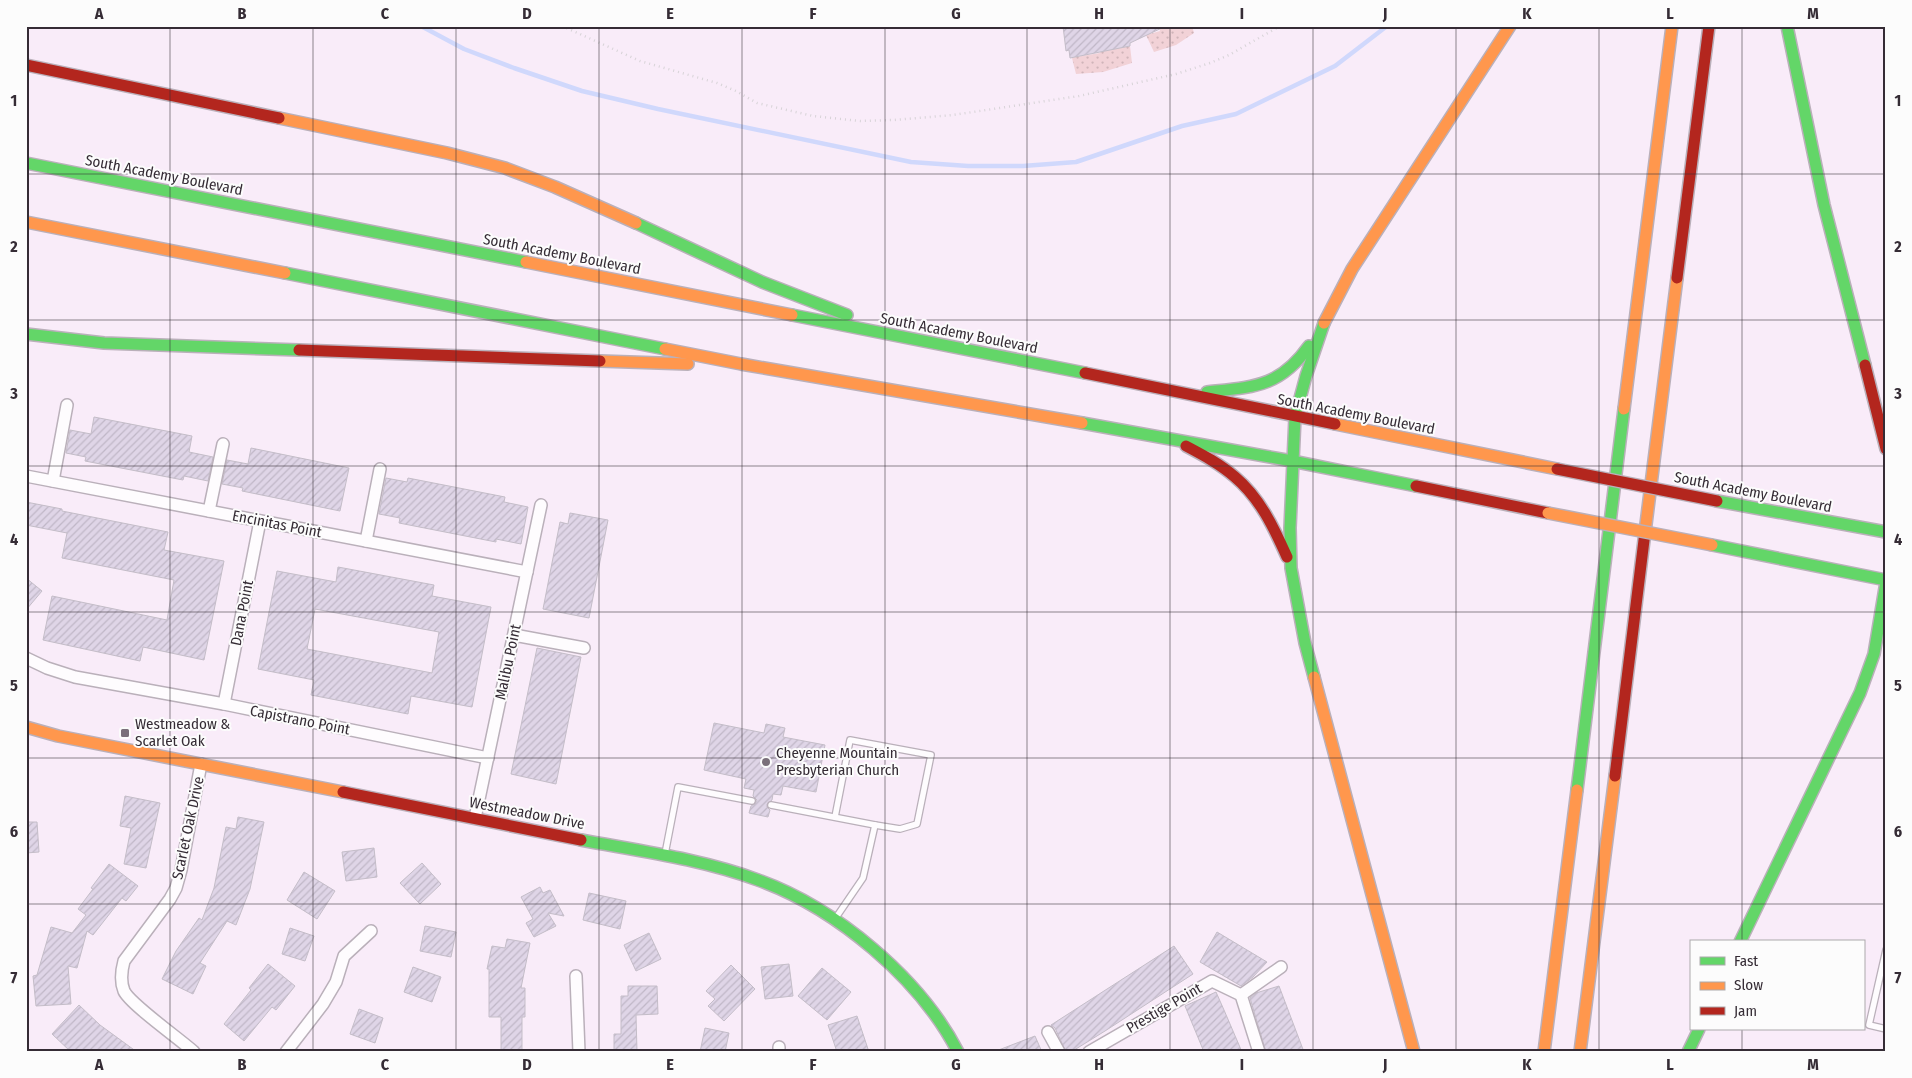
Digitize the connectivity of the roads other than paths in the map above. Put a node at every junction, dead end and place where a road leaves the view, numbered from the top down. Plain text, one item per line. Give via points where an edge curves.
1 (1510, 26) edge
2 (1672, 26) edge
3 (1710, 26) edge
4 (1787, 26) edge
5 (26, 65) edge
6 (26, 163) edge
7 (26, 222) edge
8 (1325, 320) junction
9 (26, 334) edge
10 (935, 343) junction
11 (741, 364) junction
12 (1184, 394) junction
13 (67, 405) dead end
14 (1295, 417) junction
15 (1171, 438) junction
16 (223, 444) dead end
17 (1886, 449) edge
18 (1292, 461) junction
19 (380, 469) dead end
20 (26, 476) edge
21 (53, 481) junction
22 (541, 505) dead end
23 (209, 511) junction
24 (260, 521) junction
25 (1886, 532) edge
26 (366, 541) junction
27 (1291, 568) junction
28 (527, 572) junction
29 (1886, 581) edge
30 (514, 635) junction
31 (1886, 636) edge
32 (584, 648) dead end
33 (1874, 654) junction
34 (26, 658) edge
35 (224, 704) junction
36 (26, 727) edge
37 (488, 758) junction
38 (201, 764) junction
39 (752, 801) dead end
40 (771, 804) dead end
41 (835, 817) junction
42 (475, 818) junction
43 (876, 825) junction
44 (664, 856) junction
45 (834, 920) junction
46 (371, 931) dead end
47 (1741, 940) edge
48 (1886, 950) edge
49 (1281, 967) dead end
50 (576, 976) dead end
51 (1241, 994) junction
52 (1886, 1029) edge
53 (1699, 1030) edge
54 (1048, 1032) dead end
55 (187, 1049) edge
56 (286, 1052) edge
57 (579, 1052) edge
58 (958, 1052) edge
59 (1059, 1052) edge
60 (1090, 1052) edge
61 (1258, 1052) edge
62 (1414, 1052) edge
63 (1544, 1052) edge
64 (1580, 1052) edge
65 (1688, 1052) edge

1 - 8 main road via 1352,269
2 - 63 main road
3 - 64 main road
4 - 17 main road via 1824,204
5 - 10 main road via 447,153 512,171 796,297
6 - 10 main road, South Academy Boulevard
7 - 11 main road
8 - 12 main road via 1300,362 1283,376 1259,386
8 - 14 main road
9 - 11 main road via 104,343
10 - 12 main road, South Academy Boulevard
11 - 15 main road
12 - 14 main road, South Academy Boulevard
13 - 21 street
14 - 18 main road
14 - 25 main road, South Academy Boulevard, bridge
15 - 18 main road
15 - 27 main road via 1215,462 1257,499
16 - 23 street
18 - 27 main road
18 - 29 main road, bridge
19 - 26 street
20 - 21 street, Encinitas Point
21 - 23 street, Encinitas Point
22 - 28 street, Malibu Point
23 - 24 street, Encinitas Point
24 - 26 street, Encinitas Point
24 - 35 street, Dana Point
26 - 28 street, Encinitas Point
27 - 62 main road via 1305,643
28 - 30 street, Malibu Point
29 - 33 main road
30 - 32 street
30 - 37 street, Malibu Point
31 - 33 main road
33 - 47 main road via 1860,693
34 - 35 street, Capistrano Point via 74,677
35 - 37 street, Capistrano Point
36 - 38 main road, Westmeadow Drive
37 - 42 street, Malibu Point
38 - 42 main road, Westmeadow Drive
38 - 55 street, Scarlet Oak Drive via 176,888 124,961 121,972 128,997
39 - 44 lane via 678,788
40 - 41 lane
41 - 43 lane
41 - 43 lane via 850,740 931,756 917,824 900,829
42 - 44 main road, Westmeadow Drive
43 - 45 lane via 863,878
44 - 45 main road, Westmeadow Drive via 736,872 777,888
45 - 58 main road, Westmeadow Drive via 894,969 925,1004
46 - 56 street via 344,956 336,982 324,1004
48 - 52 lane via 1869,1025
49 - 51 street
50 - 57 street
51 - 60 street, Prestige Point via 1212,981
51 - 61 street
53 - 65 main road
54 - 59 street

